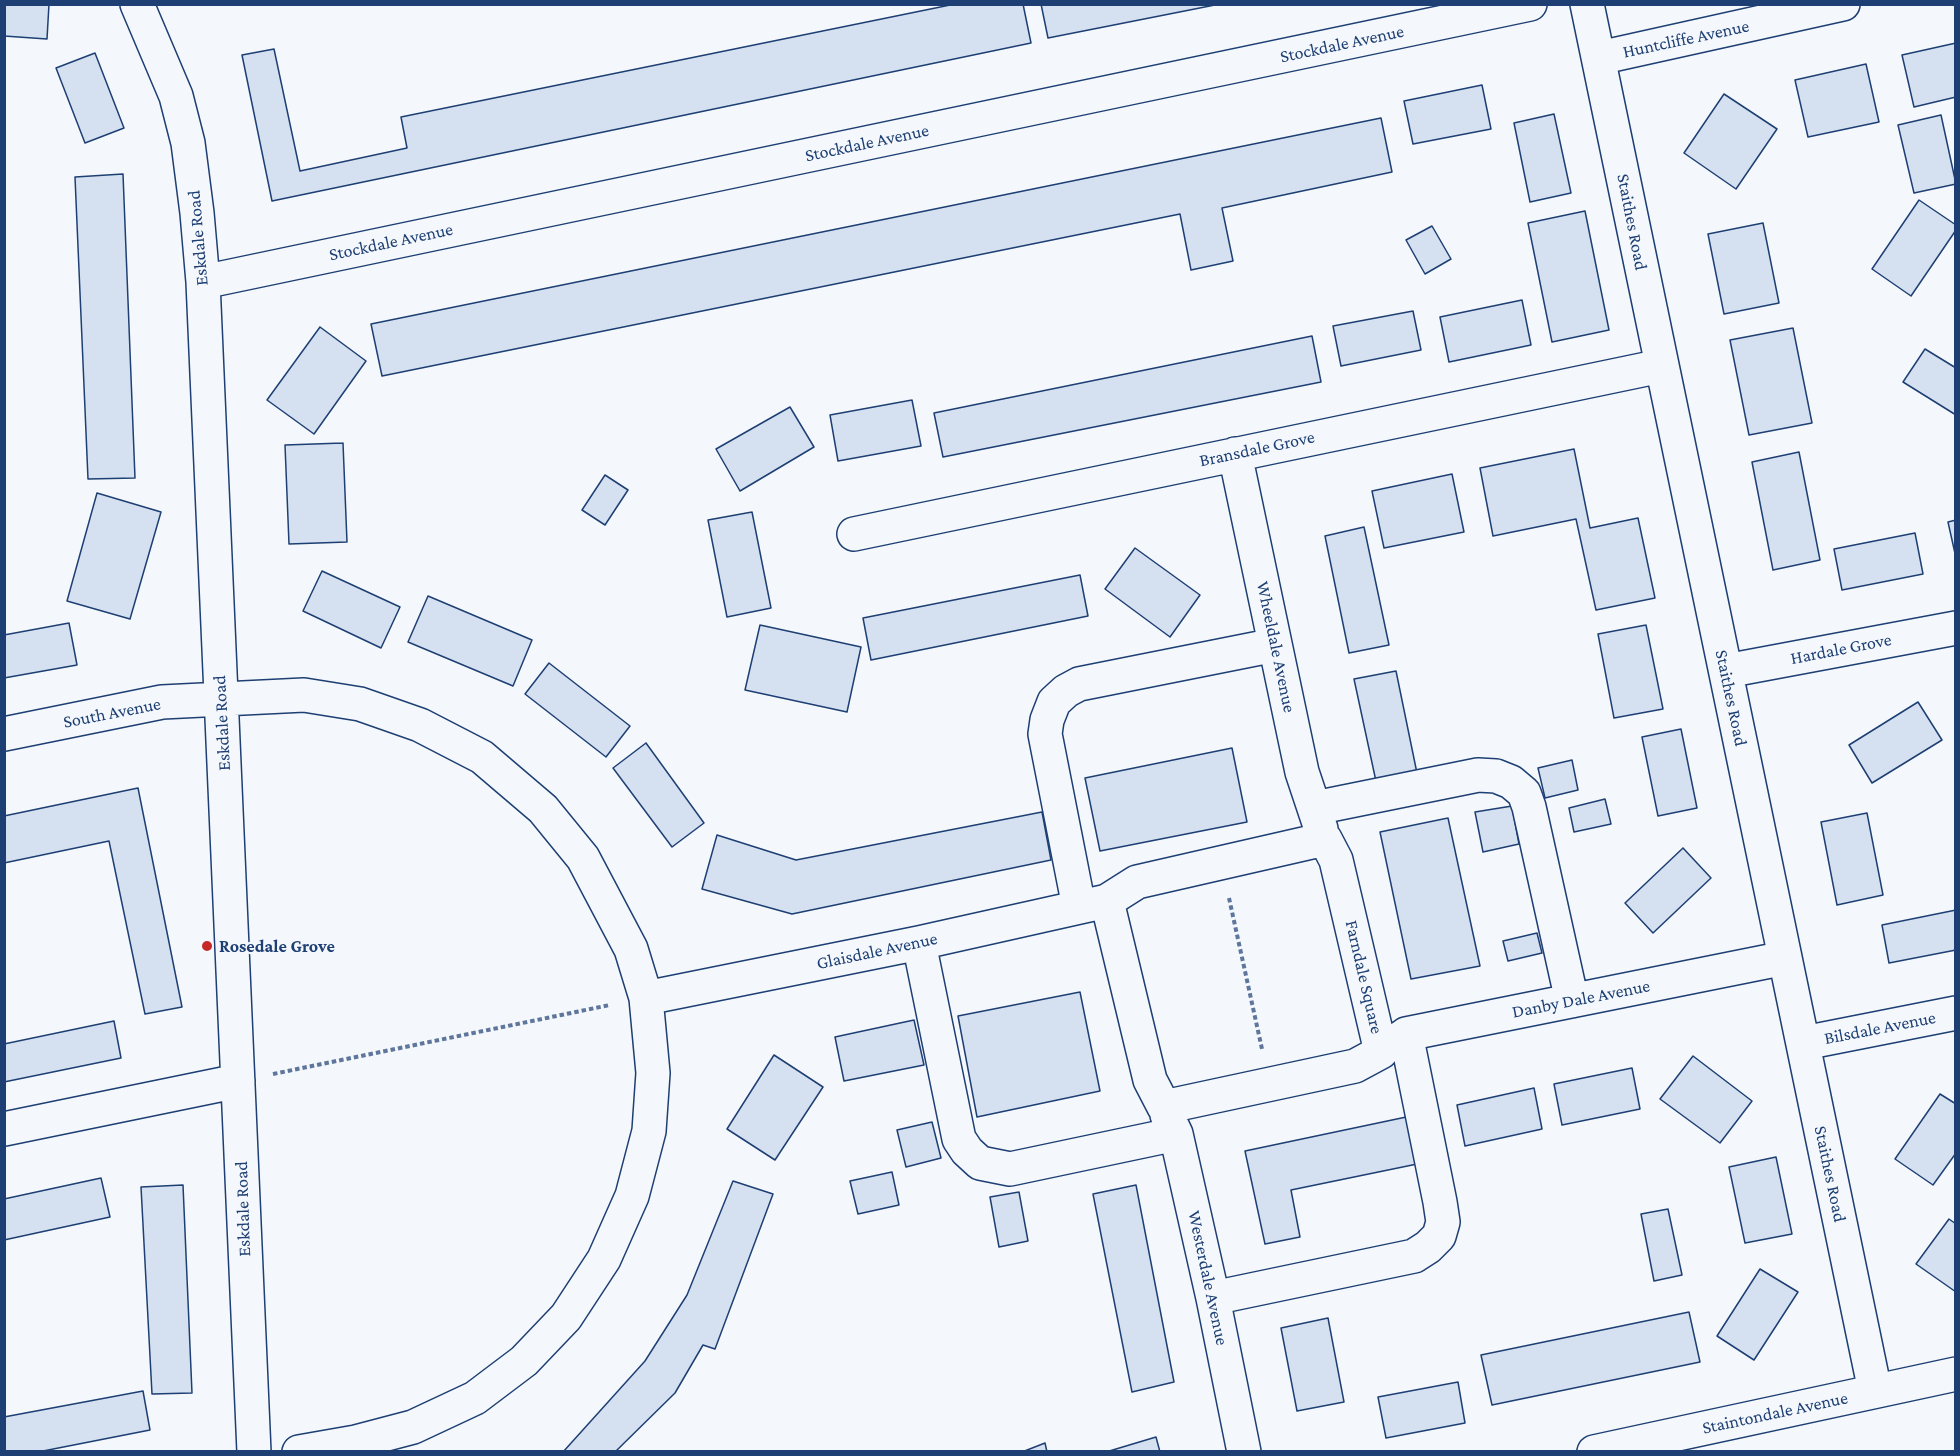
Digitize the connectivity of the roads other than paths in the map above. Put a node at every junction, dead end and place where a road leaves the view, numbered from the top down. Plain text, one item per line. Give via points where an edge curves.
1 (137, 4) edge
2 (1530, 4) edge
3 (1587, 4) edge
4 (1843, 4) edge
5 (1599, 58) junction
6 (203, 282) junction
7 (1661, 366) junction
8 (1235, 454) junction
9 (854, 534) dead end
10 (1956, 628) edge
11 (1275, 645) junction
12 (1726, 671) junction
13 (220, 700) junction
14 (4, 734) edge
15 (1320, 823) junction
16 (1093, 904) junction
17 (919, 943) junction
18 (1785, 958) junction
19 (646, 998) junction
20 (1572, 1001) junction
21 (1956, 1013) edge
22 (1393, 1043) junction
23 (1804, 1043) junction
24 (237, 1081) junction
25 (1170, 1121) junction
26 (4, 1129) edge
27 (1213, 1298) junction
28 (1956, 1374) edge
29 (1875, 1391) junction
30 (254, 1452) edge
31 (299, 1452) edge
32 (1244, 1452) edge
33 (1594, 1452) edge

1 - 6 street, Eskdale Road via 176,96 188,143
2 - 6 street, Stockdale Avenue
3 - 5 street, Staithes Road
4 - 5 street, Huntcliffe Avenue
5 - 7 street, Staithes Road
6 - 13 street, Eskdale Road
7 - 8 street, Bransdale Grove
7 - 12 street, Staithes Road
8 - 9 street, Bransdale Grove
8 - 11 street, Wheeldale Avenue
10 - 12 street, Hardale Grove
11 - 15 street, Wheeldale Avenue via 1302,772
11 - 16 street via 1079,684 1054,702 1045,734
12 - 18 street, Staithes Road
13 - 14 street, South Avenue via 162,702
13 - 19 street, South Avenue via 304,695 360,704 420,725 482,757 543,809 583,858 631,949
13 - 24 street, Eskdale Road
15 - 16 street via 1221,862 1137,882
15 - 20 street via 1478,775 1511,782 1524,793 1529,807
15 - 22 street, Farndale Square via 1336,860
16 - 17 street, Glaisdale Avenue
16 - 25 street via 1150,1080
17 - 19 street, Glaisdale Avenue
17 - 25 street, Farndale Square via 959,1139 980,1163 1010,1169
18 - 20 street, Danby Dale Avenue
18 - 23 street, Staithes Road
19 - 31 street, South Avenue via 653,1073 649,1131 632,1196 604,1260 566,1317 524,1361 474,1398 413,1427
20 - 22 street, Danby Dale Avenue
21 - 23 street, Bilsdale Avenue
22 - 25 street, Farndale Square via 1355,1066 1270,1084
22 - 27 street via 1440,1202 1443,1222 1439,1236 1413,1256
23 - 29 street, Staithes Road
24 - 26 street
24 - 30 street, Eskdale Road
25 - 27 street, Westerdale Avenue
27 - 32 street, Westerdale Avenue
28 - 29 street, Staintondale Avenue
29 - 33 street, Staintondale Avenue

